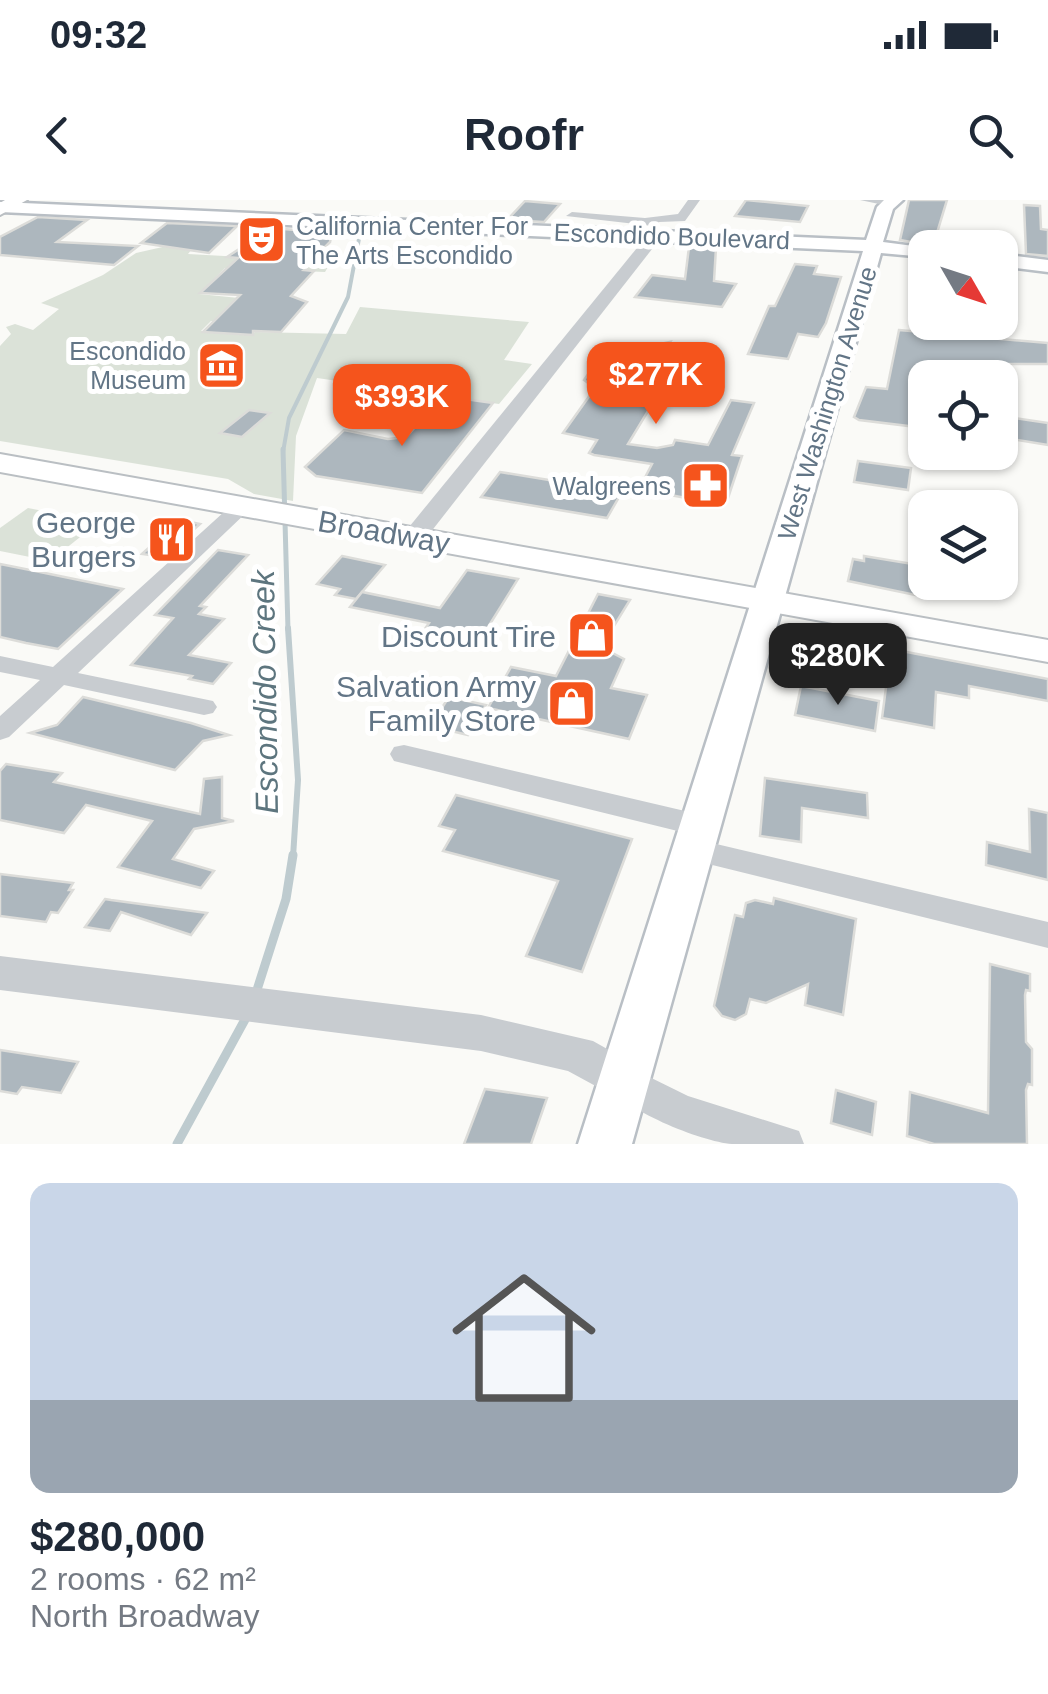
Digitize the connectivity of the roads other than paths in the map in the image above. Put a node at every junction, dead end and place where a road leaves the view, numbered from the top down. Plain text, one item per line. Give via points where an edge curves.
1 (694, 200) edge
2 (866, 200) edge
3 (885, 202) edge
4 (637, 205) dead end
5 (6, 206) edge
6 (572, 216) dead end
7 (655, 216) edge
8 (874, 246) junction
9 (908, 250) edge
10 (1018, 262) edge
11 (1048, 266) edge
12 (0, 463) edge
13 (253, 508) junction
14 (414, 537) junction
15 (769, 601) junction
16 (1048, 651) edge
17 (0, 664) edge
18 (56, 677) junction
19 (204, 707) dead end
20 (0, 732) edge
21 (404, 754) dead end
22 (698, 838) junction
23 (1048, 936) edge
24 (0, 973) edge
25 (625, 1082) junction
26 (605, 1144) edge
27 (785, 1144) edge

1 - 7 street via 681,218
2 - 3 street
3 - 8 main road, West Washington Avenue
4 - 7 street
5 - 7 main road, Escondido Boulevard
6 - 7 street
7 - 8 main road, Escondido Boulevard
7 - 14 street
8 - 9 main road, Escondido Boulevard
8 - 15 main road, West Washington Avenue
10 - 11 main road
12 - 13 main road, Broadway
13 - 14 main road, Broadway
13 - 18 street
14 - 15 main road, Broadway
15 - 16 main road, Broadway
15 - 22 main road, West Washington Avenue
17 - 18 street
18 - 19 street
18 - 20 street
21 - 22 street
22 - 23 street
22 - 25 main road, West Washington Avenue
24 - 25 street via 538,1044 578,1054
25 - 26 main road, West Washington Avenue
25 - 27 street via 679,1112

